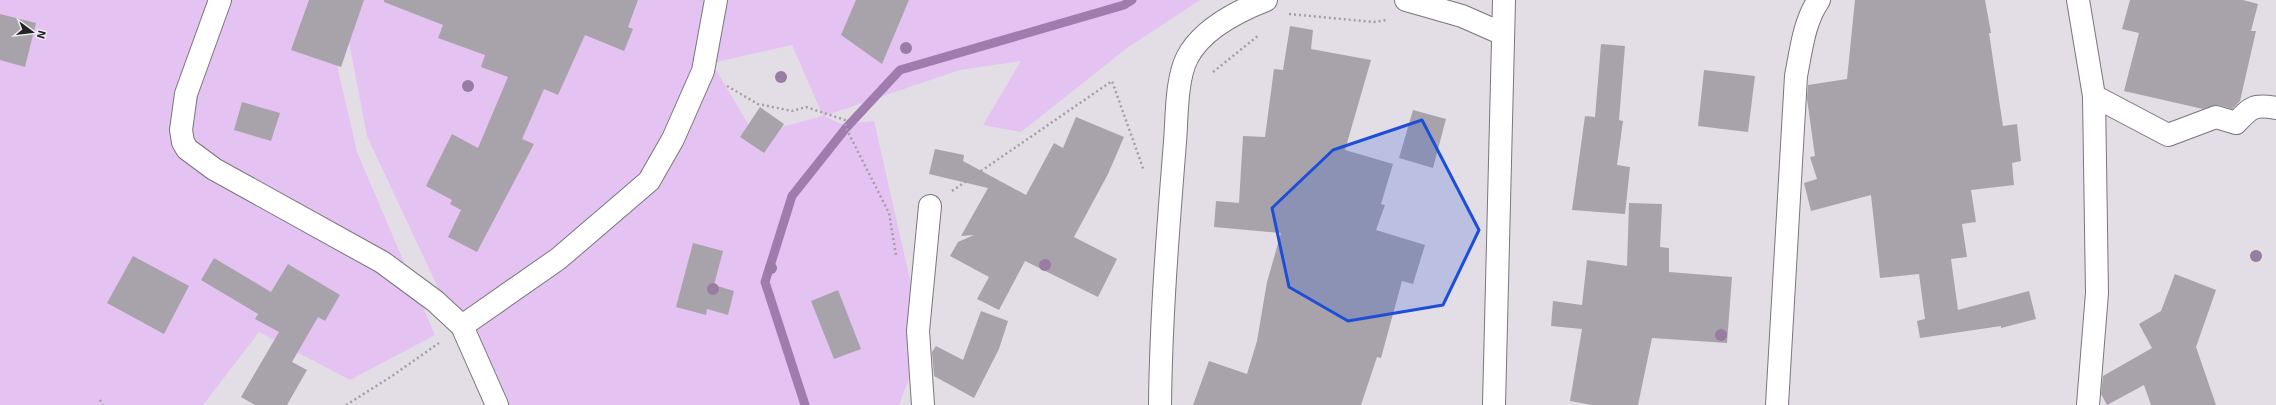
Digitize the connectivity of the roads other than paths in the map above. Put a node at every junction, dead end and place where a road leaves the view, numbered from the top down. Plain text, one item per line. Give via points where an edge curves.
1 (220, 0) edge
2 (716, 0) edge
3 (1266, 0) edge
4 (1406, 0) edge
5 (1504, 0) edge
6 (1819, 0) edge
7 (2078, 0) edge
8 (1502, 34) junction
9 (2094, 96) junction
10 (2276, 108) edge
11 (930, 206) dead end
12 (462, 326) junction
13 (497, 405) edge
14 (923, 405) edge
15 (1160, 405) edge
16 (1494, 405) edge
17 (1777, 405) edge
18 (2088, 405) edge

1 - 12 street via 186,94 181,130 187,149 214,169 382,262 418,287
2 - 12 street via 703,71 673,139 649,181 558,259
3 - 15 street via 1229,19 1203,37 1192,49 1181,72 1172,181
4 - 8 street via 1462,16
5 - 8 street
6 - 17 street via 1804,35 1796,76
7 - 9 street
8 - 16 street
9 - 10 street via 2168,135 2216,117 2236,123 2250,107 2263,105
9 - 18 street via 2097,293
11 - 14 street via 918,331
12 - 13 street

